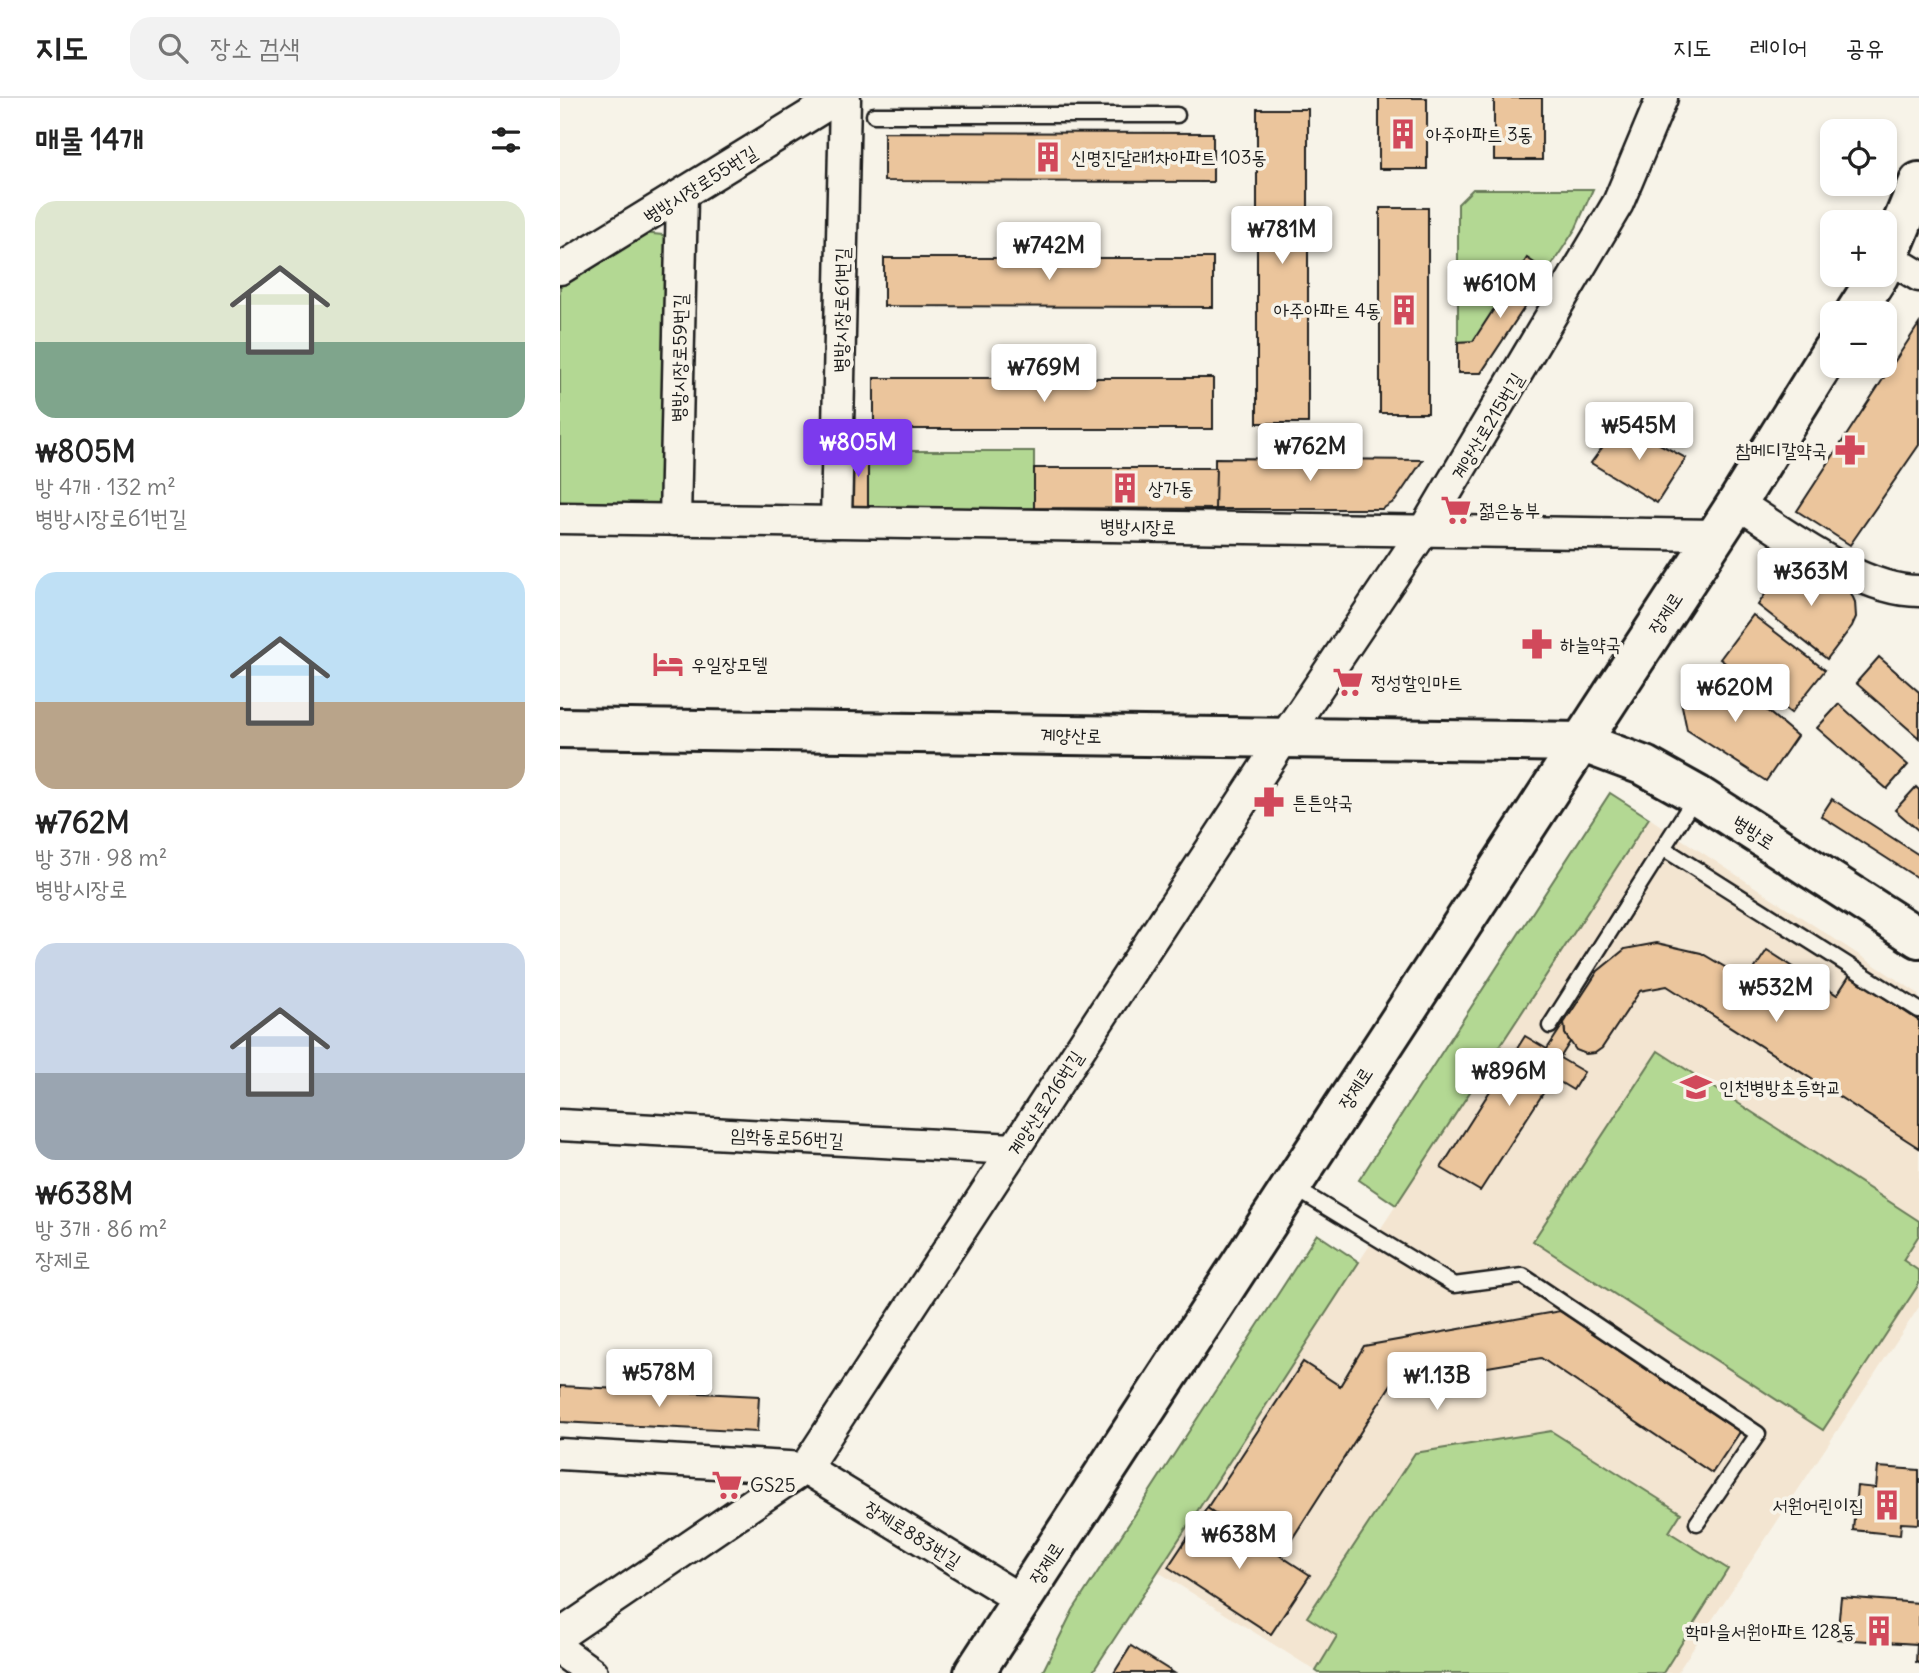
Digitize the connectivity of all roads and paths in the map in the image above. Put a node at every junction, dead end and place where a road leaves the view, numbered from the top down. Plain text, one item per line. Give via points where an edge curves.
1 (838, 98) edge
2 (845, 98) edge
3 (1662, 98) edge
4 (874, 114) dead end
5 (1177, 115) dead end
6 (1919, 182) edge
7 (682, 195) junction
8 (1897, 255) edge
9 (560, 269) edge
10 (1877, 287) edge
11 (1865, 301) edge
12 (1820, 369) edge
13 (1737, 503) junction
14 (560, 518) edge
15 (675, 520) junction
16 (836, 522) junction
17 (1424, 530) junction
18 (1717, 535) junction
19 (1919, 590) edge
20 (560, 728) edge
21 (1284, 738) junction
22 (1581, 742) junction
23 (1697, 795) junction
24 (1663, 848) junction
25 (1919, 938) edge
26 (1919, 1010) edge
27 (1550, 1026) dead end
28 (560, 1125) edge
29 (1014, 1149) junction
30 (1292, 1186) junction
31 (560, 1454) edge
32 (805, 1468) junction
33 (1697, 1523) dead end
34 (1021, 1600) junction
35 (560, 1635) edge
36 (560, 1650) edge
37 (592, 1673) edge
38 (974, 1673) edge

1 - 7 street, 병방시장로55번길
2 - 16 street, 병방시장로61번길
3 - 17 street, 계양산로215번길 via 1618,203
4 - 5 lane
6 - 8 main road
7 - 9 street, 병방시장로55번길
7 - 15 street, 병방시장로59번길
10 - 11 main road
12 - 13 main road, 장제로
13 - 18 main road, 장제로
13 - 19 street via 1850,573 1907,591
14 - 15 street, 병방시장로
15 - 16 street, 병방시장로
16 - 17 street, 병방시장로
17 - 18 street, 병방시장로
17 - 21 street, 계양산로215번길
18 - 22 main road, 장제로
20 - 21 main road, 계양산로
21 - 22 main road, 계양산로
21 - 29 street, 계양산로216번길
22 - 23 main road, 병방로 via 1645,765
22 - 30 main road, 장제로
23 - 24 lane
23 - 25 main road, 병방로
24 - 26 lane
24 - 27 lane
28 - 29 street, 임학동로56번길
29 - 32 street, 계양산로216번길
30 - 33 lane via 1454,1284 1523,1276 1758,1434
30 - 34 main road, 장제로
31 - 32 street, 장제로883번길
32 - 34 street, 장제로883번길
32 - 35 street
34 - 38 main road, 장제로
36 - 37 street

